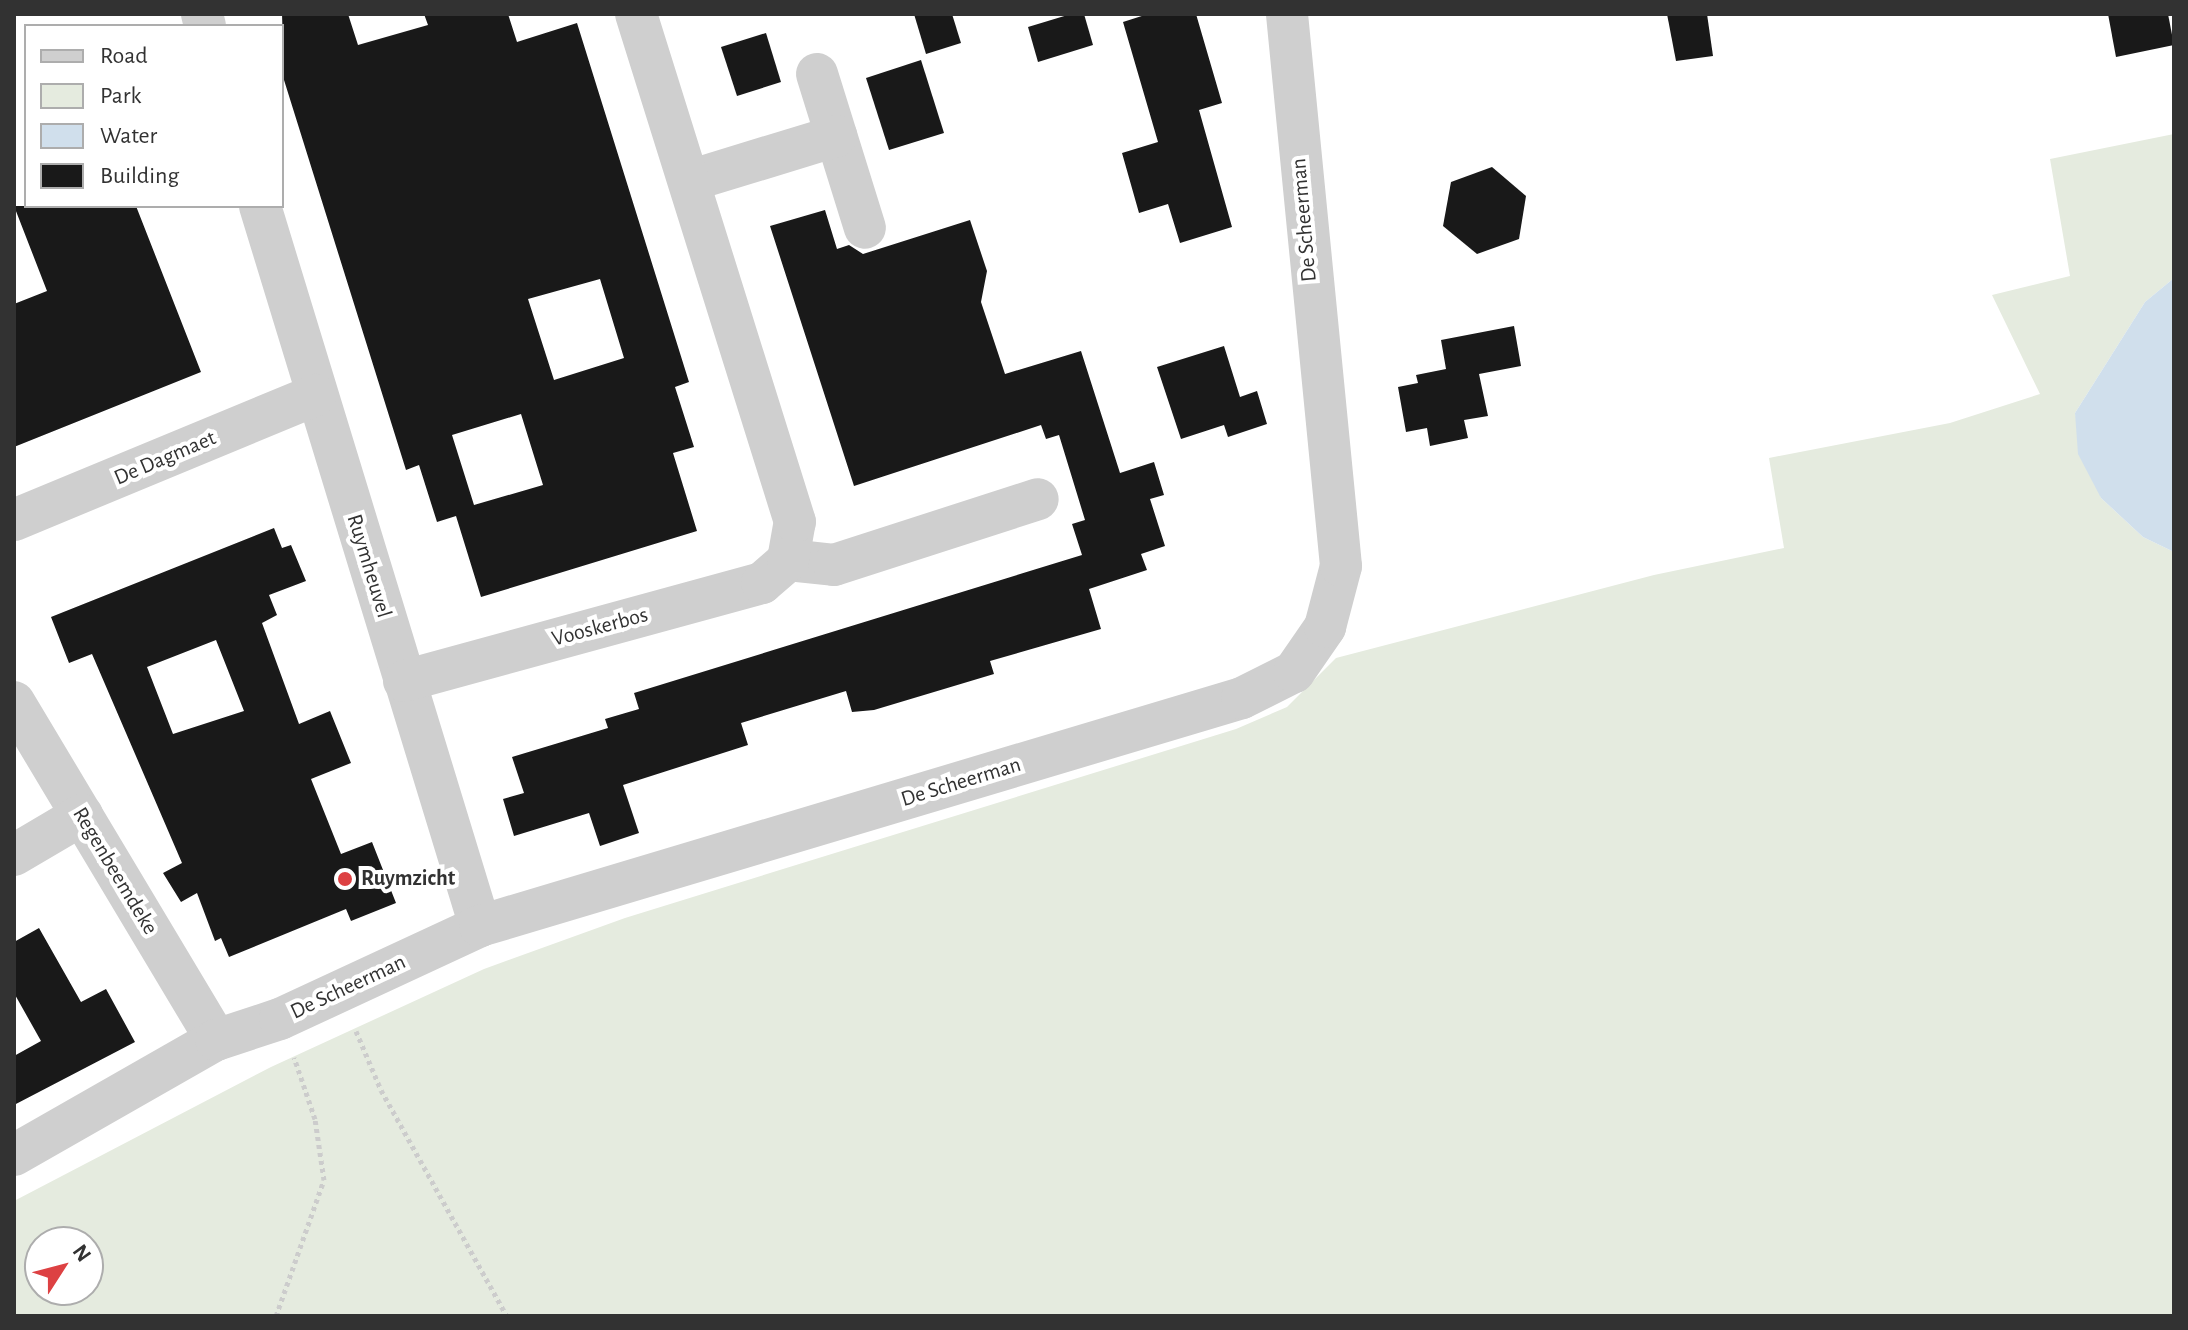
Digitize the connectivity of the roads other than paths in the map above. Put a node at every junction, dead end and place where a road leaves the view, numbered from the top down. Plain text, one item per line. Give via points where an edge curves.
1 (636, 14) edge
2 (1287, 14) edge
3 (817, 74) dead end
4 (836, 136) junction
5 (689, 181) junction
6 (261, 208) edge
7 (865, 228) dead end
8 (316, 395) junction
9 (1038, 499) dead end
10 (14, 520) edge
11 (788, 560) junction
12 (404, 681) junction
13 (14, 702) edge
14 (82, 815) junction
15 (14, 855) edge
16 (480, 926) junction
17 (216, 1040) junction
18 (14, 1155) edge

1 - 5 street
2 - 16 street, De Scheerman via 1341,566 1325,627 1294,672 1242,698
3 - 4 street
4 - 5 street
4 - 7 street
5 - 11 street via 795,522
6 - 8 street, Ruymheuvel
8 - 10 street, De Dagmaet
8 - 12 street, Ruymheuvel
9 - 11 street via 834,565
11 - 12 street, Vooskerbos via 762,583
12 - 16 street, Ruymheuvel
13 - 14 street, Regenbeemdeke
14 - 15 street
14 - 17 street, Regenbeemdeke
16 - 17 street, De Scheerman via 280,1019
17 - 18 street, De Scheerman

